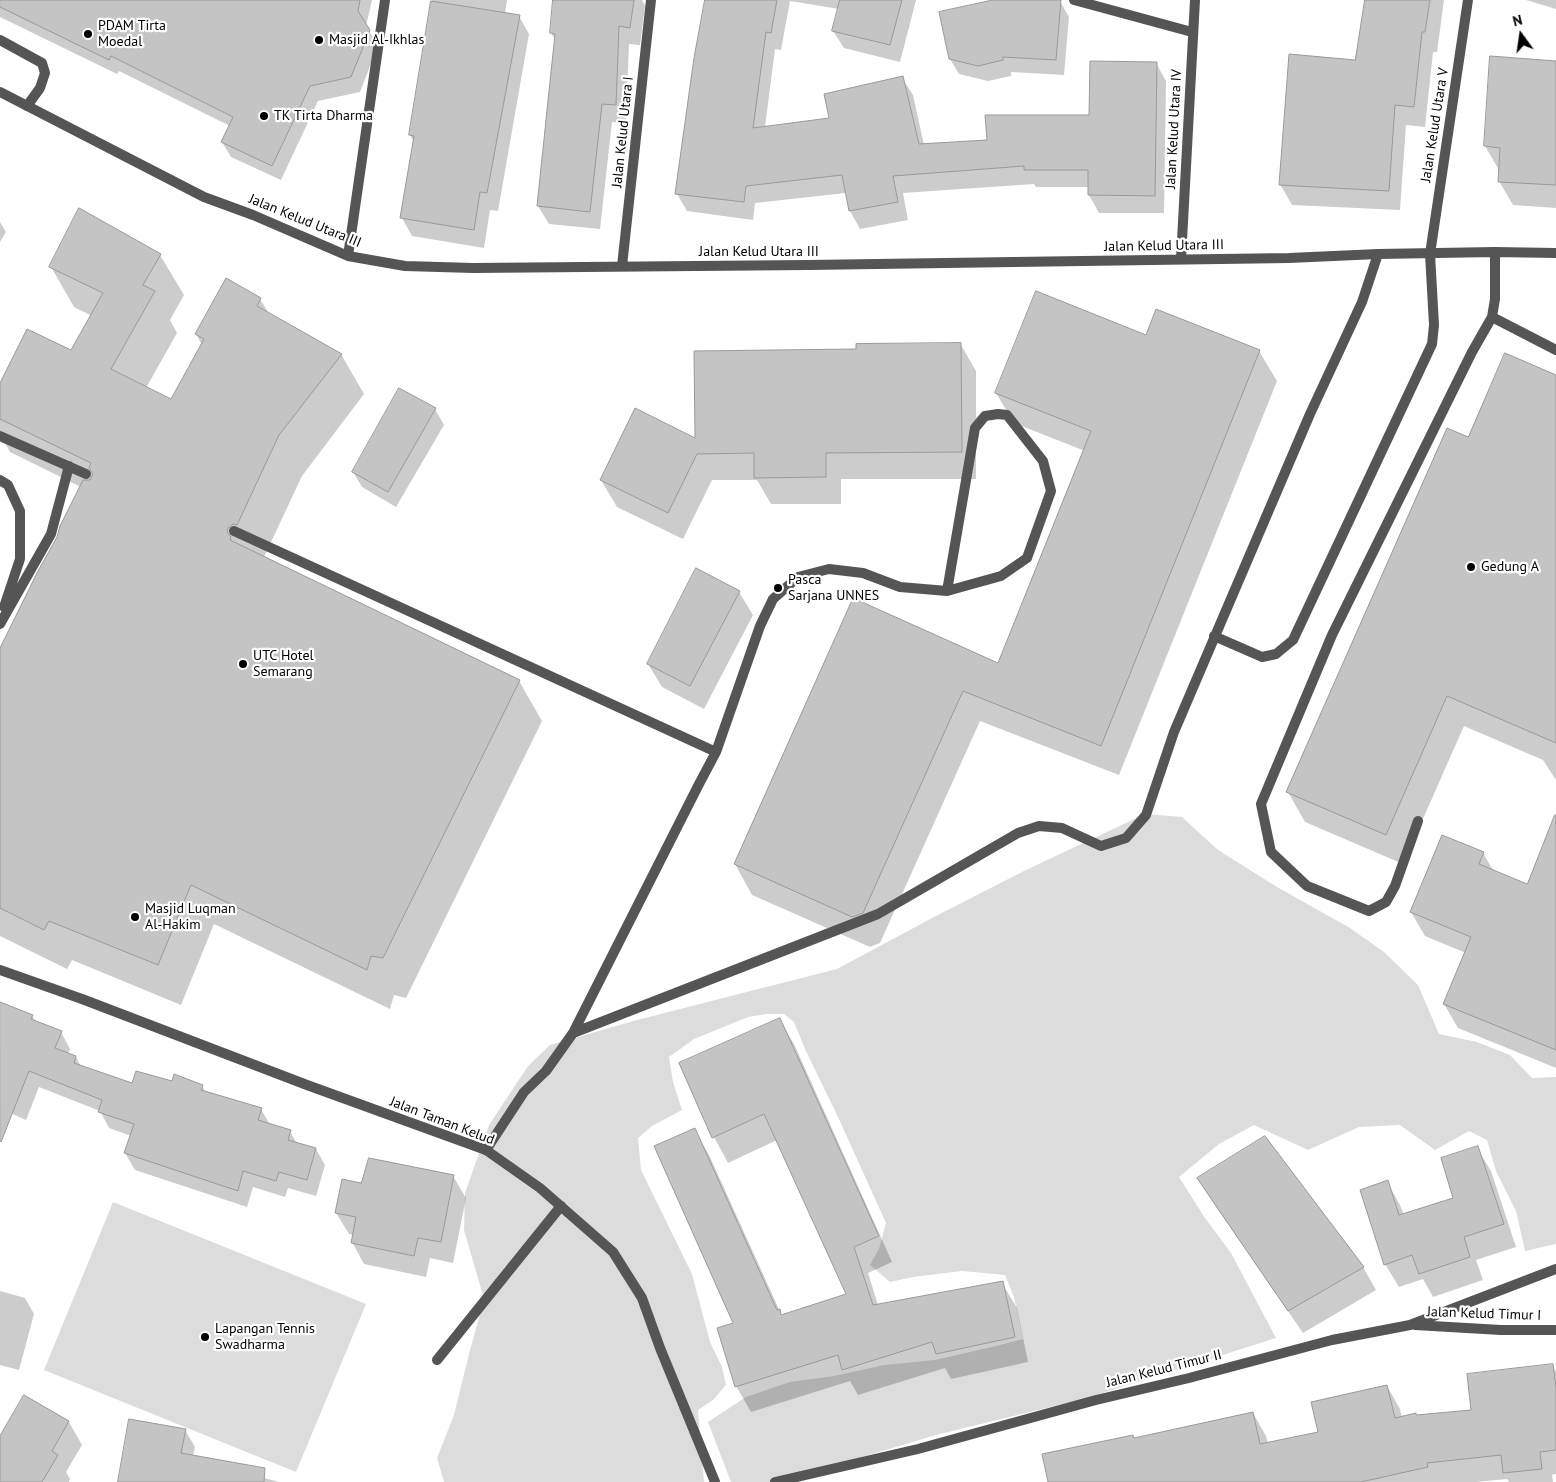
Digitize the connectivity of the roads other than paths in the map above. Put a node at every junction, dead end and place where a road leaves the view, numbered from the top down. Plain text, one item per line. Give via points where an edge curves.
1 (386, 0) edge
2 (651, 0) edge
3 (1074, 0) edge
4 (1194, 0) edge
5 (1468, 0) edge
6 (1192, 32) junction
7 (0, 40) edge
8 (0, 92) edge
9 (27, 106) junction
10 (1495, 252) junction
11 (1556, 253) edge
12 (1378, 254) junction
13 (1430, 254) junction
14 (348, 256) junction
15 (1181, 259) junction
16 (622, 266) junction
17 (1492, 317) junction
18 (1556, 350) edge
19 (0, 436) edge
20 (69, 466) junction
21 (86, 474) dead end
22 (0, 480) edge
23 (234, 531) dead end
24 (947, 591) junction
25 (0, 614) edge
26 (0, 624) edge
27 (1214, 636) junction
28 (716, 752) junction
29 (1418, 821) dead end
30 (0, 970) edge
31 (573, 1033) junction
32 (486, 1150) junction
33 (561, 1206) junction
34 (1556, 1269) edge
35 (1410, 1325) junction
36 (1556, 1330) edge
37 (437, 1360) dead end
38 (715, 1482) edge
39 (774, 1482) edge

1 - 14 street
2 - 16 street, Jalan Kelud Utara I
3 - 6 street
4 - 6 street, Jalan Kelud Utara IV
5 - 13 street, Jalan Kelud Utara V
6 - 15 street, Jalan Kelud Utara IV
7 - 9 street via 42,63 45,73 40,88
8 - 9 street, Jalan Kelud Utara III
9 - 14 street, Jalan Kelud Utara III via 204,198 253,215
10 - 11 street, Jalan Kelud Utara III
10 - 13 street, Jalan Kelud Utara III
10 - 17 street via 1496,300
12 - 13 street, Jalan Kelud Utara III
12 - 15 street, Jalan Kelud Utara III
12 - 27 street via 1362,302
13 - 27 street, Jalan Kelud Utara V via 1432,344 1293,640 1276,654 1262,657
14 - 16 street, Jalan Kelud Utara III via 405,266
15 - 16 street, Jalan Kelud Utara III
17 - 18 street
17 - 29 street via 1332,635 1261,804 1271,852 1307,886 1369,911 1386,902 1395,886
19 - 20 street
20 - 21 street
20 - 26 street via 51,534
22 - 25 street via 8,485 20,511 20,559
23 - 28 street
24 - 24 street via 976,428 985,416 1007,415 1043,461 1051,491 1027,558 1001,576
24 - 28 street via 900,588 863,573 829,569 798,577 773,599 760,626
27 - 31 street via 1174,732 1146,815 1126,838 1101,846 1062,828 1039,826 1018,833 878,914
28 - 31 street
30 - 32 street, Jalan Taman Kelud
31 - 32 street via 546,1071 524,1092
32 - 33 street, Jalan Taman Kelud
33 - 37 street
33 - 38 street, Jalan Taman Kelud via 612,1252 642,1298
34 - 35 street, Jalan Kelud Timur II
35 - 36 street, Jalan Kelud Timur I
35 - 39 street, Jalan Kelud Timur II via 1332,1340 918,1449

